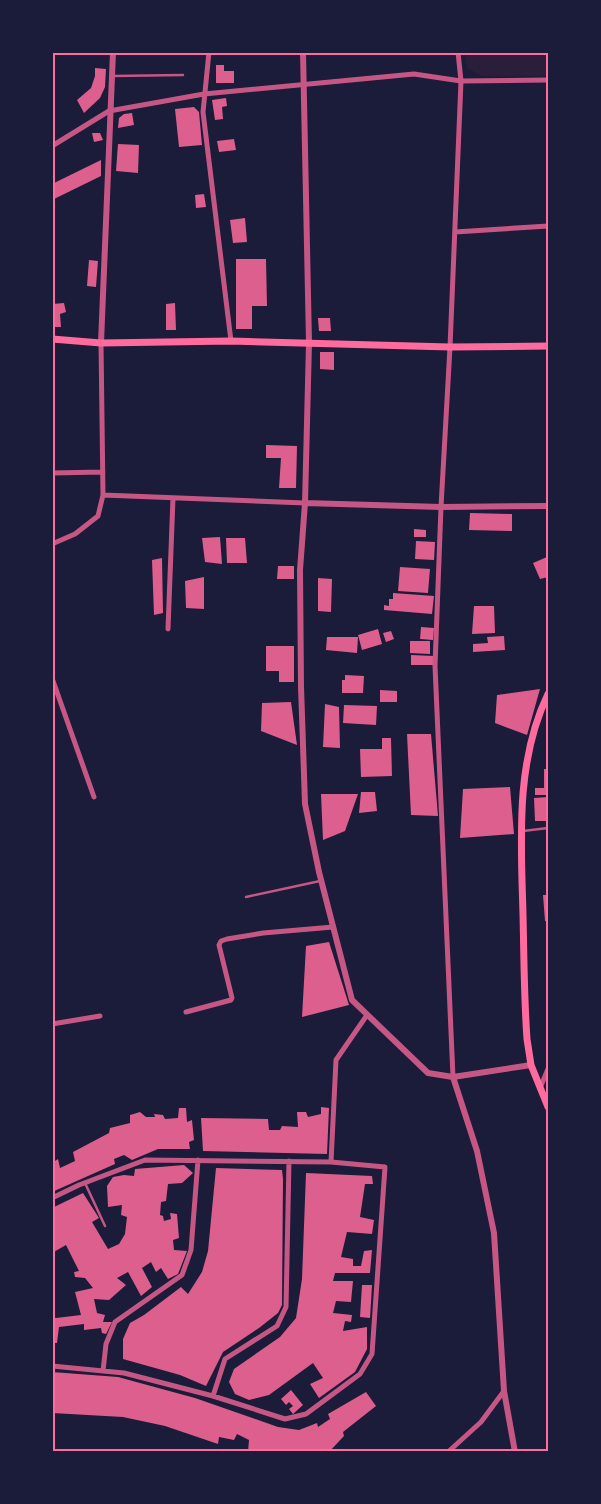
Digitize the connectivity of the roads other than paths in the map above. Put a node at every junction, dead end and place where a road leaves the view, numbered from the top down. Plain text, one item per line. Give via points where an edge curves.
1 (113, 52) edge
2 (209, 52) edge
3 (303, 52) edge
4 (458, 52) edge
5 (183, 75) dead end
6 (111, 76) junction
7 (548, 80) edge
8 (461, 81) junction
9 (303, 84) junction
10 (204, 94) junction
11 (109, 111) junction
12 (52, 146) edge
13 (548, 226) edge
14 (455, 232) junction
15 (52, 339) edge
16 (231, 341) junction
17 (101, 343) junction
18 (309, 343) junction
19 (548, 346) edge
20 (450, 347) junction
21 (103, 472) junction
22 (52, 473) edge
23 (103, 495) junction
24 (173, 498) junction
25 (305, 502) junction
26 (548, 506) edge
27 (441, 507) junction
28 (52, 544) edge
29 (168, 628) dead end
30 (52, 678) edge
31 (548, 694) edge
32 (94, 797) dead end
33 (548, 828) edge
34 (523, 831) junction
35 (322, 881) junction
36 (246, 898) dead end
37 (333, 927) junction
38 (186, 1012) dead end
39 (367, 1015) junction
40 (100, 1016) dead end
41 (52, 1024) edge
42 (531, 1065) junction
43 (548, 1069) edge
44 (452, 1076) junction
45 (540, 1089) junction
46 (548, 1107) edge
47 (198, 1160) junction
48 (289, 1161) junction
49 (331, 1162) junction
50 (85, 1183) junction
51 (52, 1198) edge
52 (105, 1226) dead end
53 (52, 1366) edge
54 (103, 1371) junction
55 (504, 1391) junction
56 (214, 1396) junction
57 (448, 1452) edge
58 (515, 1452) edge

1 - 6 street
2 - 10 street
3 - 9 street
4 - 8 street
5 - 6 lane
6 - 11 street
7 - 8 street
8 - 9 street via 414,74
8 - 14 street
9 - 10 street
9 - 18 street
10 - 11 street
10 - 16 street via 203,112
11 - 12 street
11 - 17 street
13 - 14 street
14 - 20 street
15 - 17 main road
16 - 17 main road
16 - 18 main road
17 - 21 street
18 - 20 main road
18 - 25 street
19 - 20 main road
20 - 27 street
21 - 22 street
21 - 23 street
23 - 24 street
23 - 28 street via 98,516 75,534
24 - 25 street
24 - 29 street
25 - 27 street
25 - 35 street via 300,580 305,804
26 - 27 street
27 - 44 street via 435,666
30 - 32 street
31 - 34 main road via 527,759
33 - 34 lane
34 - 42 main road via 525,1014
35 - 36 lane
35 - 37 street
37 - 38 street via 263,933 221,941 232,998
37 - 39 street via 352,1000
39 - 44 street via 428,1073
39 - 49 street via 336,1060
40 - 41 street
42 - 44 street
42 - 45 main road
43 - 45 street
44 - 55 street via 476,1152 494,1233
45 - 46 main road
47 - 48 street
47 - 50 street via 145,1160
47 - 54 street via 191,1250 182,1275 115,1322 106,1344
48 - 49 street
48 - 56 street via 286,1306 277,1326 225,1360
49 - 56 street via 385,1167 372,1354 360,1374 306,1414 285,1419
50 - 51 street
50 - 52 lane
53 - 54 street
54 - 56 street via 124,1373
55 - 57 street via 481,1422
55 - 58 street

